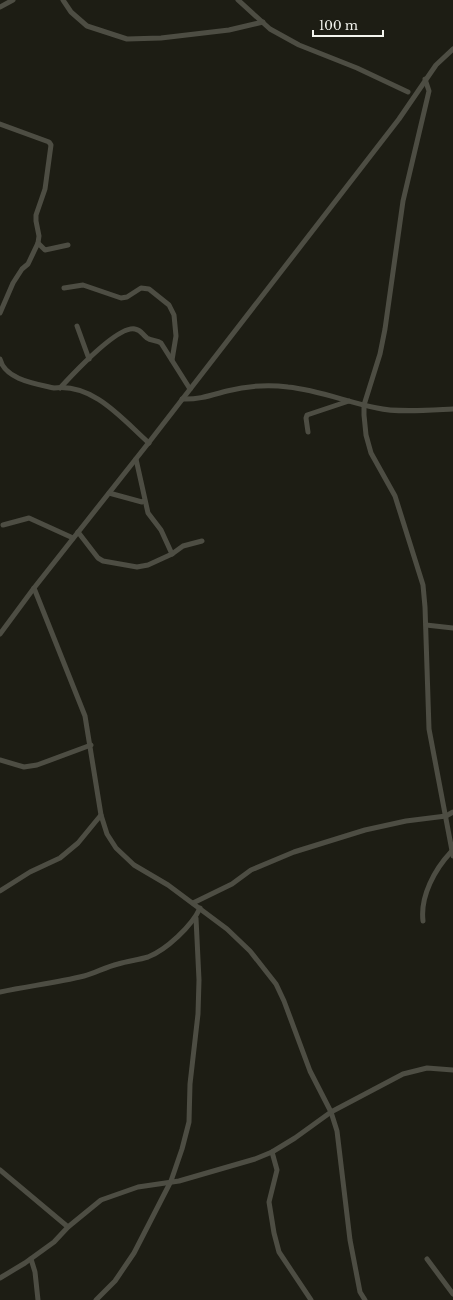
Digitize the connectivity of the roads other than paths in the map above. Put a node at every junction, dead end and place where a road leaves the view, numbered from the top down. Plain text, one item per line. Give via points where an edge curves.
1 (13, 0) edge
2 (62, 0) edge
3 (238, 0) edge
4 (0, 7) edge
5 (263, 22) junction
6 (453, 49) edge
7 (426, 79) junction
8 (408, 92) dead end
9 (0, 124) edge
10 (38, 243) junction
11 (68, 245) dead end
12 (64, 288) dead end
13 (0, 313) edge
14 (77, 326) dead end
15 (0, 359) edge
16 (88, 359) junction
17 (172, 361) junction
18 (2, 367) edge
19 (60, 388) junction
20 (190, 389) junction
21 (182, 399) junction
22 (349, 401) junction
23 (364, 405) junction
24 (453, 409) edge
25 (308, 432) dead end
26 (149, 443) junction
27 (136, 459) junction
28 (109, 493) junction
29 (144, 501) junction
30 (3, 525) dead end
31 (78, 532) junction
32 (73, 538) junction
33 (202, 541) dead end
34 (172, 554) junction
35 (34, 588) junction
36 (426, 625) junction
37 (453, 628) edge
38 (0, 634) edge
39 (91, 745) junction
40 (0, 760) edge
41 (453, 812) edge
42 (101, 815) junction
43 (446, 816) junction
44 (451, 832) edge
45 (452, 854) edge
46 (0, 891) edge
47 (193, 903) junction
48 (200, 908) junction
49 (196, 918) junction
50 (423, 921) dead end
51 (0, 992) edge
52 (453, 1070) edge
53 (331, 1112) junction
54 (272, 1152) junction
55 (0, 1170) edge
56 (171, 1181) junction
57 (68, 1227) junction
58 (31, 1259) junction
59 (427, 1259) dead end
60 (0, 1278) edge
61 (453, 1295) edge
62 (38, 1300) edge
63 (96, 1300) edge
64 (311, 1300) edge
65 (365, 1300) edge
66 (452, 1300) edge

1 - 4 street
2 - 5 street via 86,26 127,39 161,38 228,30
3 - 5 street
5 - 8 street via 270,29 299,45
6 - 7 street
7 - 20 street via 399,119
7 - 23 street via 429,91 403,201 385,329
9 - 10 street via 49,142 51,146 45,189 36,215
10 - 11 street via 45,250
10 - 13 street via 28,264 13,283
12 - 17 street via 84,285 121,298 141,288 149,289 169,305 174,315 176,336
14 - 16 street
15 - 18 street
16 - 17 street via 130,328 142,332 146,338 161,343
16 - 19 street
17 - 20 street
18 - 19 street via 15,376 34,383
19 - 26 street via 79,391 103,401
20 - 21 street
21 - 22 street via 195,400 262,385 287,386
21 - 26 street
22 - 23 street
22 - 25 street via 307,415
23 - 24 street via 396,410
23 - 36 street via 366,435 371,453 395,496 418,565 423,585
26 - 27 street
27 - 28 street
27 - 29 street
28 - 29 street
28 - 31 street
29 - 34 street via 148,513 162,530
30 - 32 street via 29,518
31 - 32 street
31 - 34 street via 98,558 109,564 137,567
32 - 35 street
33 - 34 street via 184,546
35 - 38 street
35 - 39 street via 85,716
36 - 37 street
36 - 43 street via 429,730
39 - 40 street via 37,766 24,767
39 - 42 street
41 - 43 street
42 - 46 street via 78,844 60,858 30,872
42 - 47 street via 107,834 116,848 134,865
43 - 44 street
43 - 47 street via 365,830 294,852 251,870 232,884
44 - 45 street
45 - 50 street via 439,866 426,896
47 - 48 street
48 - 49 street
48 - 53 street via 250,951 276,984 310,1070
49 - 51 street via 158,952 148,957 119,963 85,975
49 - 56 street via 198,1014 188,1122
52 - 53 street via 427,1068 403,1074
53 - 54 street
53 - 65 street via 337,1131 356,1273 360,1292
54 - 56 street via 226,1168
54 - 64 street via 277,1170 269,1202 279,1252
55 - 57 street
56 - 57 street via 138,1187 101,1200
56 - 63 street via 134,1253 115,1281
57 - 58 street via 54,1242
58 - 60 street
58 - 62 street
59 - 61 street
61 - 66 street

